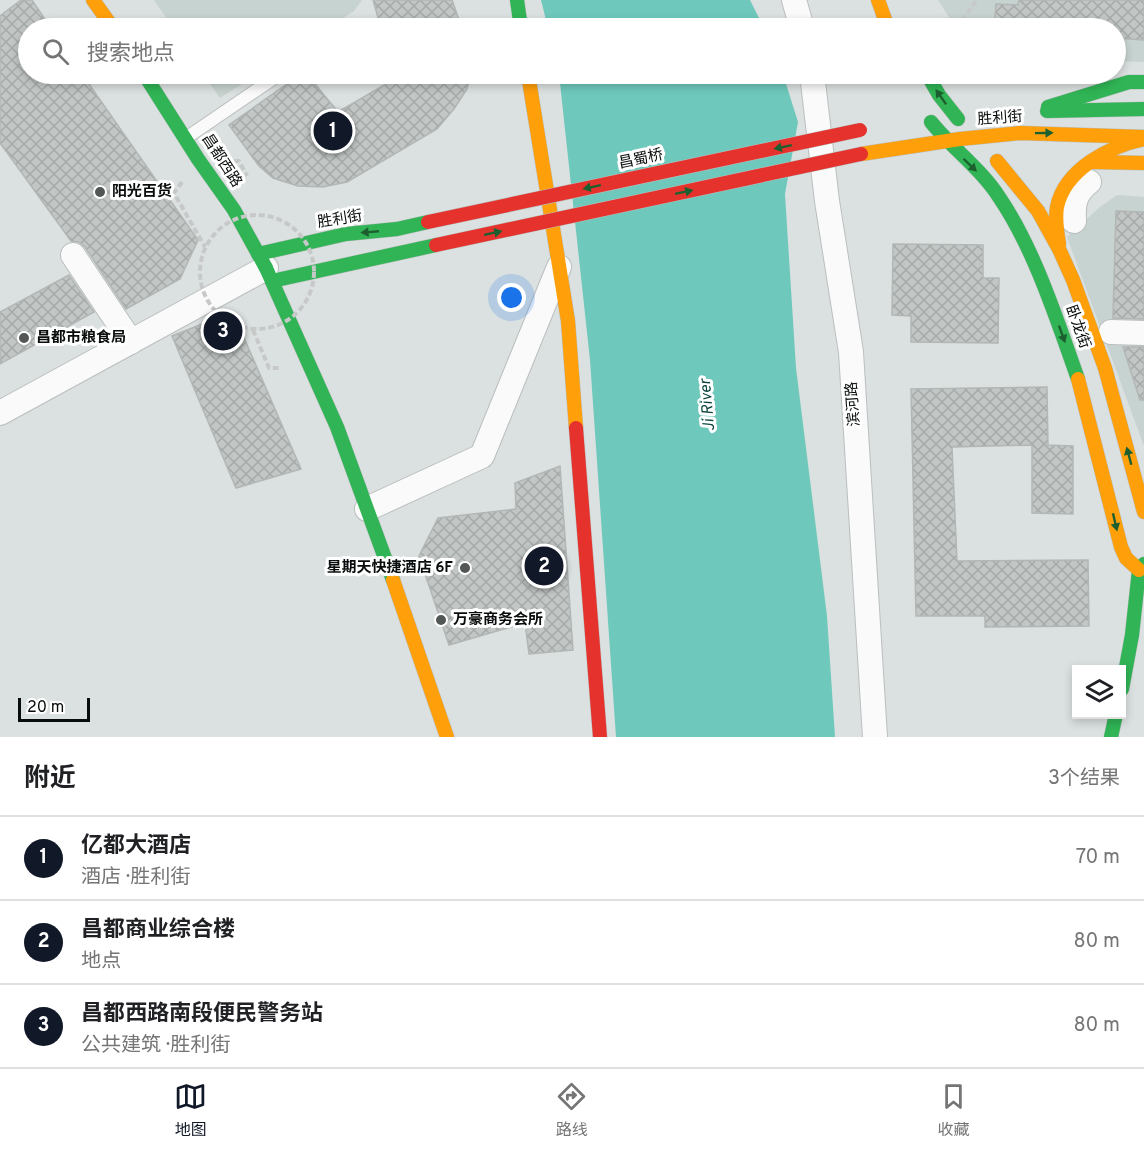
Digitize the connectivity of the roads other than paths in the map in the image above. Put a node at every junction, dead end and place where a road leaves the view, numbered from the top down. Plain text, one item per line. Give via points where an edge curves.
1 (93, 0) edge
2 (517, 0) edge
3 (794, 0) edge
4 (878, 0) edge
5 (106, 18) edge
6 (520, 18) edge
7 (799, 18) edge
8 (884, 18) edge
9 (1144, 82) edge
10 (1126, 83) edge
11 (151, 84) edge
12 (265, 84) edge
13 (530, 84) edge
14 (813, 84) edge
15 (933, 84) edge
16 (1123, 84) edge
17 (921, 107) dead end
18 (1144, 110) edge
19 (963, 119) junction
20 (926, 122) junction
21 (866, 130) dead end
22 (975, 137) junction
23 (186, 138) junction
24 (1144, 138) edge
25 (946, 141) junction
26 (1092, 162) junction
27 (1144, 163) edge
28 (1144, 176) edge
29 (1074, 220) dead end
30 (428, 222) joint
31 (1059, 249) junction
32 (73, 255) dead end
33 (560, 265) junction
34 (266, 268) junction
35 (1111, 332) dead end
36 (1144, 333) edge
37 (131, 342) junction
38 (0, 413) edge
39 (367, 508) junction
40 (1144, 512) edge
41 (1142, 568) edge
42 (1126, 667) edge
43 (1115, 719) edge
44 (447, 737) edge
45 (600, 737) edge
46 (875, 737) edge
47 (1111, 737) edge

1 - 5 main road
2 - 6 main road
3 - 7 street
4 - 8 main road
9 - 10 main road, 胜利街
11 - 23 main road, 昌都西路
12 - 23 lane
13 - 33 main road
14 - 46 street, 滨河路 via 851,352
19 -> 15 main road, 卧龙街
16 - 18 main road, 胜利街 via 1033,112
17 - 20 main road, 卧龙街
19 - 20 main road, 胜利街
19 - 22 main road, 卧龙街
20 - 25 main road, 卧龙街
21 -> 30 main road, 昌蜀桥, bridge
22 -> 24 main road, 胜利街 via 1057,133
22 - 25 main road, 胜利街
22 - 31 main road, 卧龙街 via 1038,211
23 - 34 main road, 昌都西路 via 234,210
24 - 26 main road via 1113,149
34 -> 25 main road, 胜利街, bridge via 436,245 861,154
25 -> 41 main road, 卧龙街 via 999,196 1022,237 1083,393 1121,547 1126,558
26 - 27 main road
26 - 31 main road via 1068,183 1059,200
28 - 29 street via 1116,174 1091,180 1080,188 1073,202
30 -> 34 main road, 胜利街 via 346,234
40 -> 31 main road, 卧龙街 via 1105,368
32 - 37 street
33 - 39 street via 482,456
33 - 45 main road via 568,321
34 - 37 street
34 - 39 main road, 昌都西路 via 337,427
35 - 36 street
37 - 38 street
39 - 44 main road, 昌都西路
41 - 42 main road, 卧龙街
43 - 47 main road

